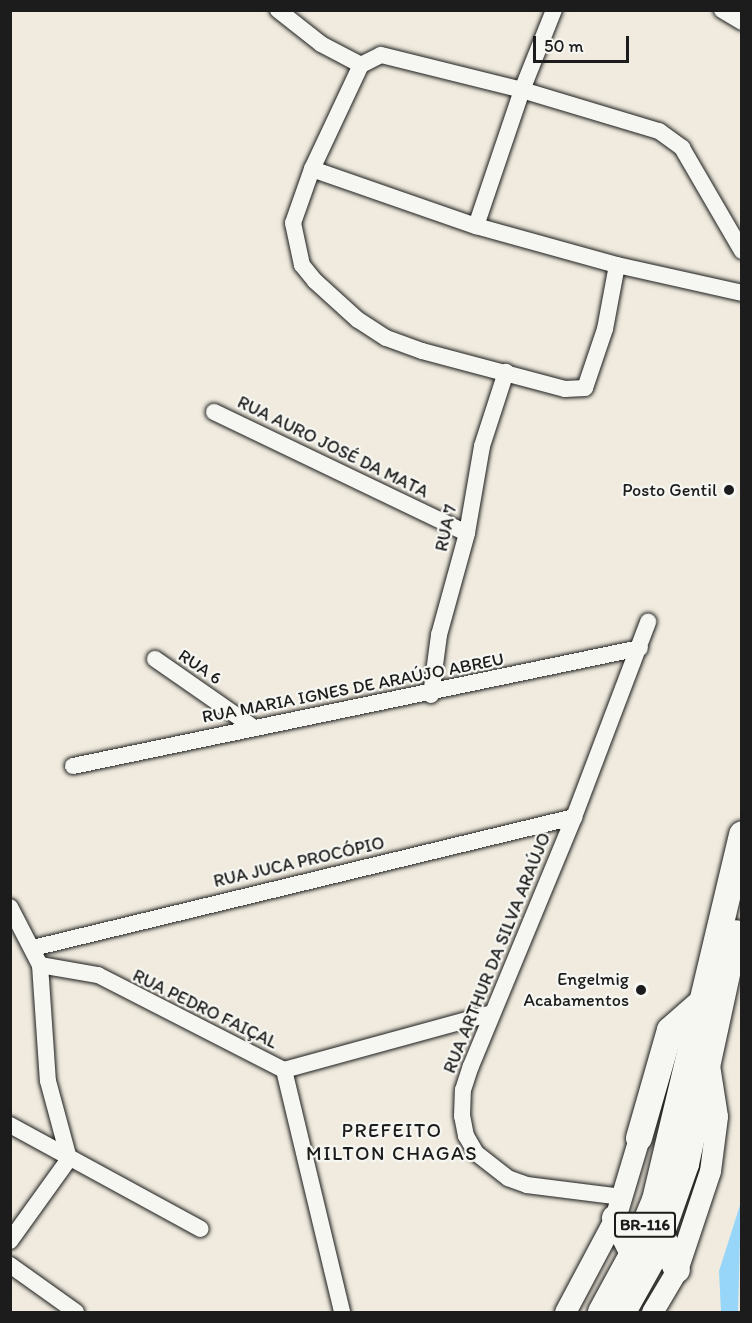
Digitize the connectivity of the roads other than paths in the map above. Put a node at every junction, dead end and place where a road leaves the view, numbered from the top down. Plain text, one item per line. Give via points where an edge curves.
1 (278, 10) edge
2 (554, 10) edge
3 (722, 10) edge
4 (741, 22) edge
5 (361, 65) junction
6 (522, 90) junction
7 (312, 169) junction
8 (476, 226) junction
9 (741, 250) edge
10 (617, 265) junction
11 (741, 293) edge
12 (506, 372) junction
13 (214, 412) dead end
14 (466, 533) junction
15 (648, 622) dead end
16 (640, 648) junction
17 (155, 660) dead end
18 (431, 694) junction
19 (253, 727) junction
20 (73, 766) dead end
21 (574, 817) junction
22 (741, 834) edge
23 (741, 906) edge
24 (10, 907) edge
25 (33, 948) junction
26 (40, 965) junction
27 (703, 1001) junction
28 (492, 1013) junction
29 (709, 1065) junction
30 (284, 1070) junction
31 (10, 1125) edge
32 (683, 1133) junction
33 (639, 1138) junction
34 (69, 1159) junction
35 (619, 1208) junction
36 (201, 1229) dead end
37 (662, 1235) junction
38 (10, 1241) edge
39 (633, 1252) junction
40 (10, 1265) edge
41 (677, 1270) junction
42 (76, 1312) edge
43 (342, 1312) edge
44 (565, 1312) edge
45 (601, 1312) edge
46 (623, 1312) edge
47 (652, 1312) edge

1 - 5 street via 321,44
2 - 6 street
3 - 4 street
5 - 6 street via 381,55
5 - 7 street
6 - 8 street
6 - 9 street via 659,130 682,148
7 - 8 street
7 - 12 street via 293,222 299,256 315,281 358,320 386,338
8 - 10 street
10 - 11 street
10 - 12 street via 605,329 585,388 565,389
12 - 14 street, RUA 7 via 483,446
13 - 14 street, RUA AURO JOSÉ DA MATA
14 - 18 street, RUA 7 via 439,634
15 - 16 street, RUA ARTHUR DA SILVA ARAÚJO
16 - 18 street, RUA MARIA IGNES DE ARAÚJO ABREU
16 - 21 street, RUA ARTHUR DA SILVA ARAÚJO
17 - 19 street, RUA 6
18 - 19 street, RUA MARIA IGNES DE ARAÚJO ABREU
19 - 20 street, RUA MARIA IGNES DE ARAÚJO ABREU
21 - 25 street, RUA JUCA PROCÓPIO
21 - 28 street, RUA ARTHUR DA SILVA ARAÚJO
22 - 27 highway, BR-116
23 - 29 highway, BR-116
24 - 25 street
25 - 26 street
26 - 30 street, RUA PEDRO FAIÇAL via 98,975
26 - 34 street via 48,1081
27 - 32 highway, BR-116
27 - 33 highway via 670,1030
28 - 30 street, RUA PEDRO FAIÇAL
28 - 35 street, RUA ARTHUR DA SILVA ARAÚJO via 463,1090 466,1136 476,1153 490,1168 527,1185
29 - 32 highway, BR-116
29 - 41 main road via 717,1116 710,1171
30 - 43 street
31 - 34 street
32 - 33 highway via 657,1130
32 - 37 highway, BR-116
32 - 39 highway, BR-116
33 - 35 main road
34 - 36 street
34 - 38 street
35 - 39 highway
35 - 44 main road
37 - 41 highway
37 - 46 highway, BR-116
39 - 45 highway, BR-116
40 - 42 street
41 - 47 main road

